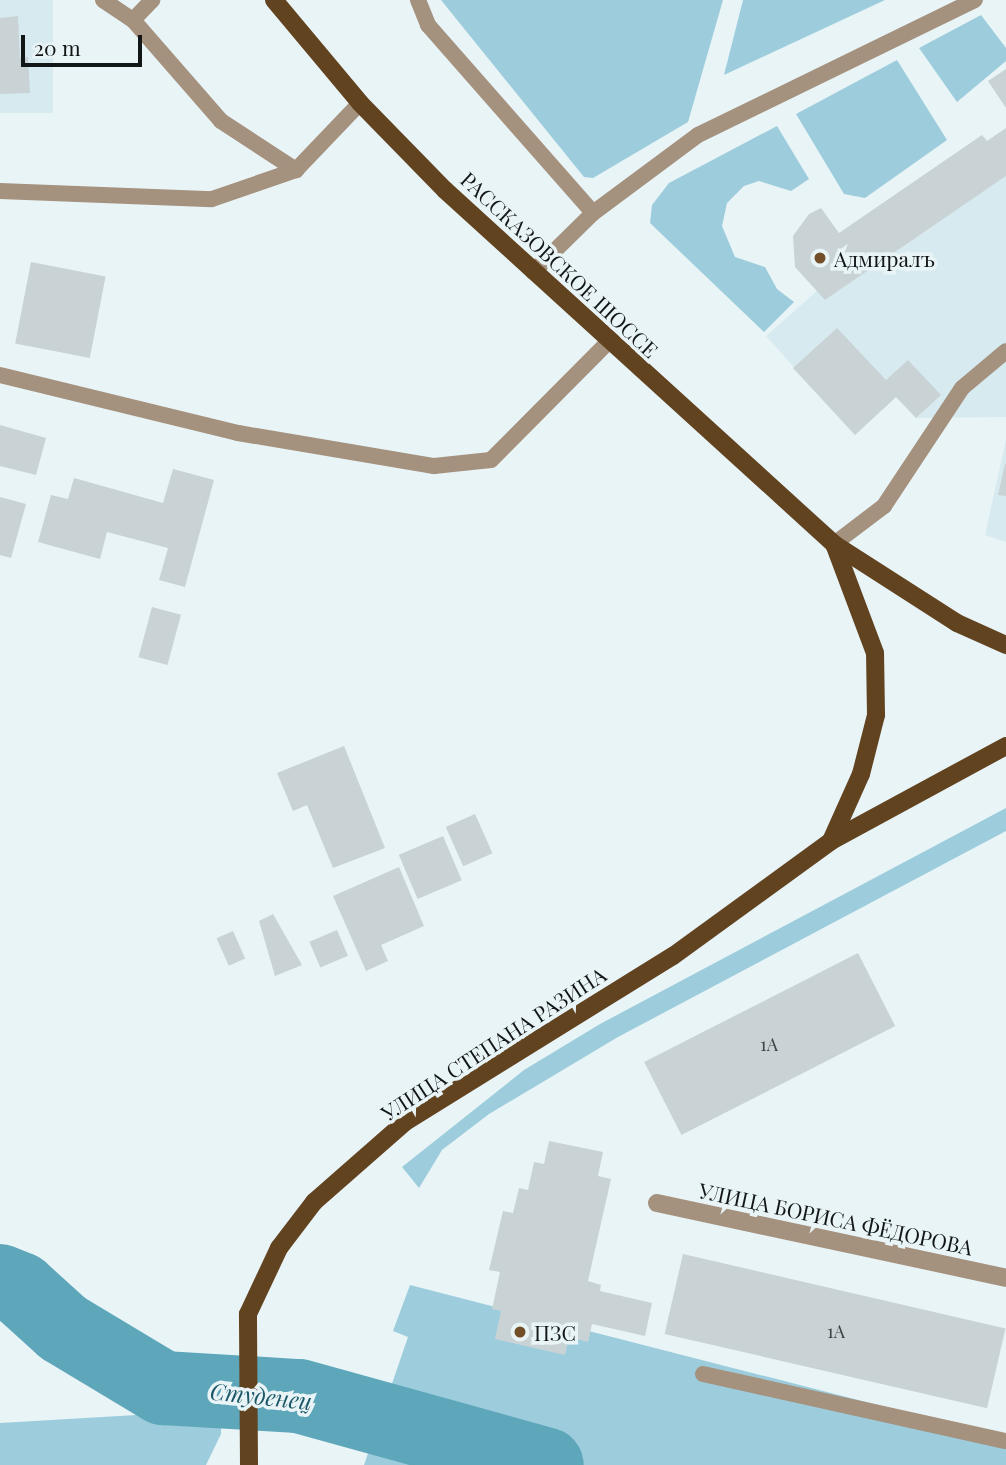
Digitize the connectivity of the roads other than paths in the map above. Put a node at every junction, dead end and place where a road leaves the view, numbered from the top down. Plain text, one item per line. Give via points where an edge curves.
1 (103, 0) edge
2 (152, 0) edge
3 (274, 0) edge
4 (418, 0) edge
5 (975, 0) edge
6 (133, 20) junction
7 (360, 103) junction
8 (296, 170) junction
9 (0, 191) edge
10 (593, 213) junction
11 (533, 272) junction
12 (609, 341) junction
13 (1006, 351) edge
14 (0, 374) edge
15 (834, 544) junction
16 (1006, 645) edge
17 (1006, 746) edge
18 (831, 841) junction
19 (657, 1203) dead end
20 (1006, 1278) edge
21 (703, 1374) dead end
22 (1006, 1441) edge
23 (249, 1465) edge

1 - 6 lane
2 - 6 lane
3 - 7 main road, РАССКАЗОВСКОЕ ШОССЕ
4 - 10 lane via 428,25
5 - 10 lane via 698,135
6 - 8 lane via 221,121
7 - 8 lane
7 - 11 main road, РАССКАЗОВСКОЕ ШОССЕ
8 - 9 lane via 212,199
10 - 11 lane
11 - 12 main road, РАССКАЗОВСКОЕ ШОССЕ
12 - 14 lane via 491,460 435,466 238,433
12 - 15 main road, РАССКАЗОВСКОЕ ШОССЕ
13 - 15 lane via 962,388 884,506
15 - 16 main road, РАССКАЗОВСКОЕ ШОССЕ via 957,623
15 - 18 main road via 876,653 876,715 861,774
17 - 18 main road, УЛИЦА СТЕПАНА РАЗИНА
18 - 23 main road, УЛИЦА СТЕПАНА РАЗИНА via 673,956 404,1122 314,1202 279,1248 248,1314
19 - 20 street, УЛИЦА БОРИСА ФЁДОРОВА
21 - 22 lane

